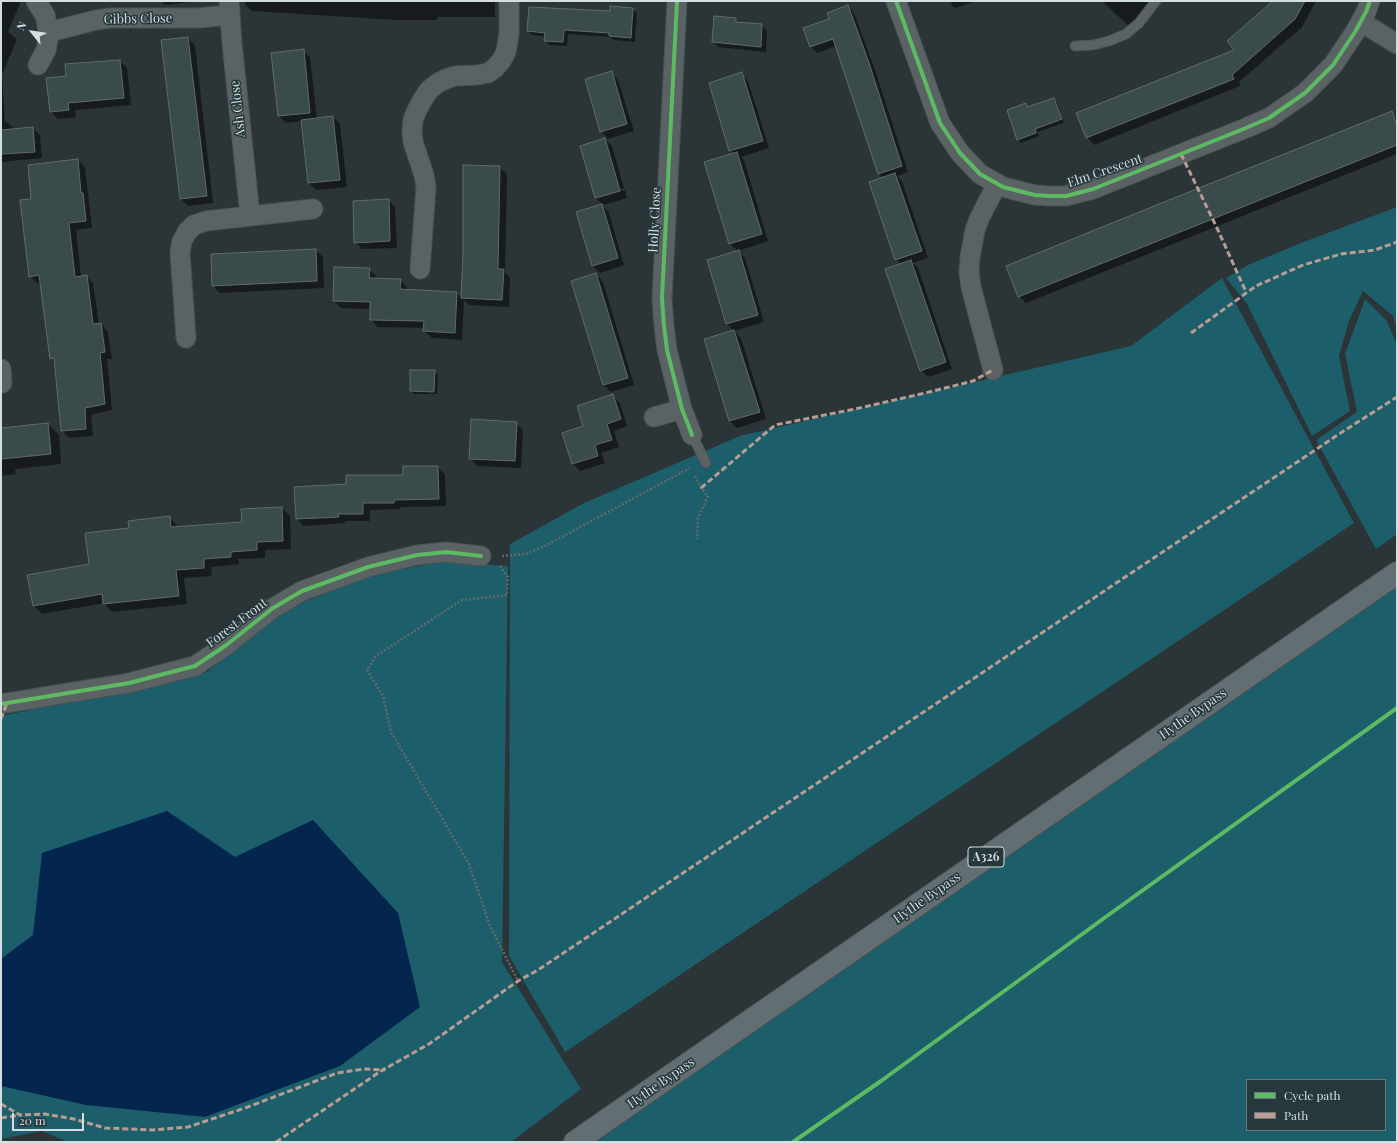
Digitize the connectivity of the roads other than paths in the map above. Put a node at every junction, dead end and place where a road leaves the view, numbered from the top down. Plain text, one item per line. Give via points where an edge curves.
1 (36, 1) edge
2 (509, 1) edge
3 (677, 1) edge
4 (896, 1) edge
5 (1156, 1) edge
6 (1370, 1) edge
7 (229, 8) edge
8 (1360, 22) junction
9 (49, 32) junction
10 (1397, 44) edge
11 (1075, 46) dead end
12 (38, 65) dead end
13 (997, 184) junction
14 (314, 209) dead end
15 (250, 216) junction
16 (420, 269) dead end
17 (186, 338) dead end
18 (993, 370) dead end
19 (682, 409) junction
20 (654, 417) dead end
21 (692, 435) joint
22 (706, 463) dead end
23 (486, 556) road end
24 (1397, 573) edge
25 (1, 704) edge
26 (576, 1142) edge

1 - 9 street via 45,15
2 - 16 street via 509,34 506,52 501,61 488,73 456,76 438,83 429,90 413,120 413,142 426,187
3 - 19 street, Holly Close via 662,298 667,350
4 - 13 street, Elm Crescent via 940,123 970,164 980,174
5 - 11 lane via 1139,23 1126,34 1092,45
6 - 8 street, Elm Crescent
7 - 9 street, Gibbs Close via 198,18 110,18
7 - 15 street, Ash Close
8 - 10 street
8 - 13 street, Elm Crescent via 1333,65 1305,93 1269,118 1081,193 1066,196 1035,195 1017,192
9 - 12 street via 46,50
13 - 18 street via 977,224 969,272
14 - 15 street
15 - 17 street via 206,221 194,225 182,241 180,252
19 - 20 street
19 - 21 street, Holly Close
21 - 22 lane
23 - 25 street, Forest Front via 446,552 417,555 368,567 302,591 273,608 195,666 129,683
24 - 26 main road, Hythe Bypass / A326

